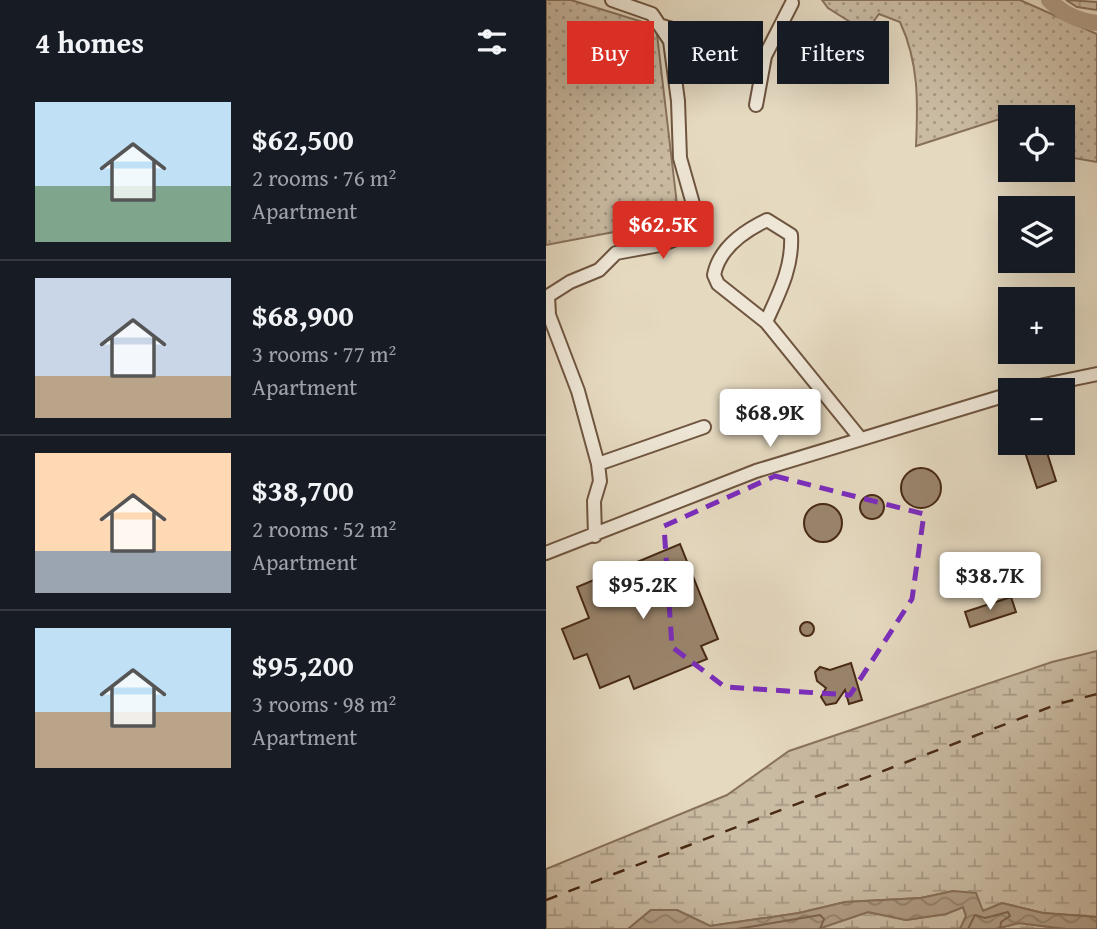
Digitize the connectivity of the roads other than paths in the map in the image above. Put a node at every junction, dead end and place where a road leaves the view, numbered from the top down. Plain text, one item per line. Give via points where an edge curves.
1 (612, 0) edge
2 (792, 3) dead end
3 (662, 26) junction
4 (765, 56) junction
5 (756, 105) dead end
6 (766, 322) junction
7 (1097, 374) edge
8 (1075, 379) edge
9 (998, 398) edge
10 (704, 427) dead end
11 (860, 438) junction
12 (598, 464) junction
13 (595, 536) junction
14 (546, 553) edge

1 - 3 street via 644,9
2 - 4 street
3 - 4 street
3 - 12 street via 675,68 680,158 698,228 660,245 615,253 599,270 554,290 546,305 578,391
4 - 5 street
6 - 6 street via 718,284 714,275 742,232 766,220 791,235 792,252 786,279
6 - 11 street
7 - 8 street
9 - 11 street
10 - 12 street
11 - 13 street via 756,471
12 - 13 street
13 - 14 street

